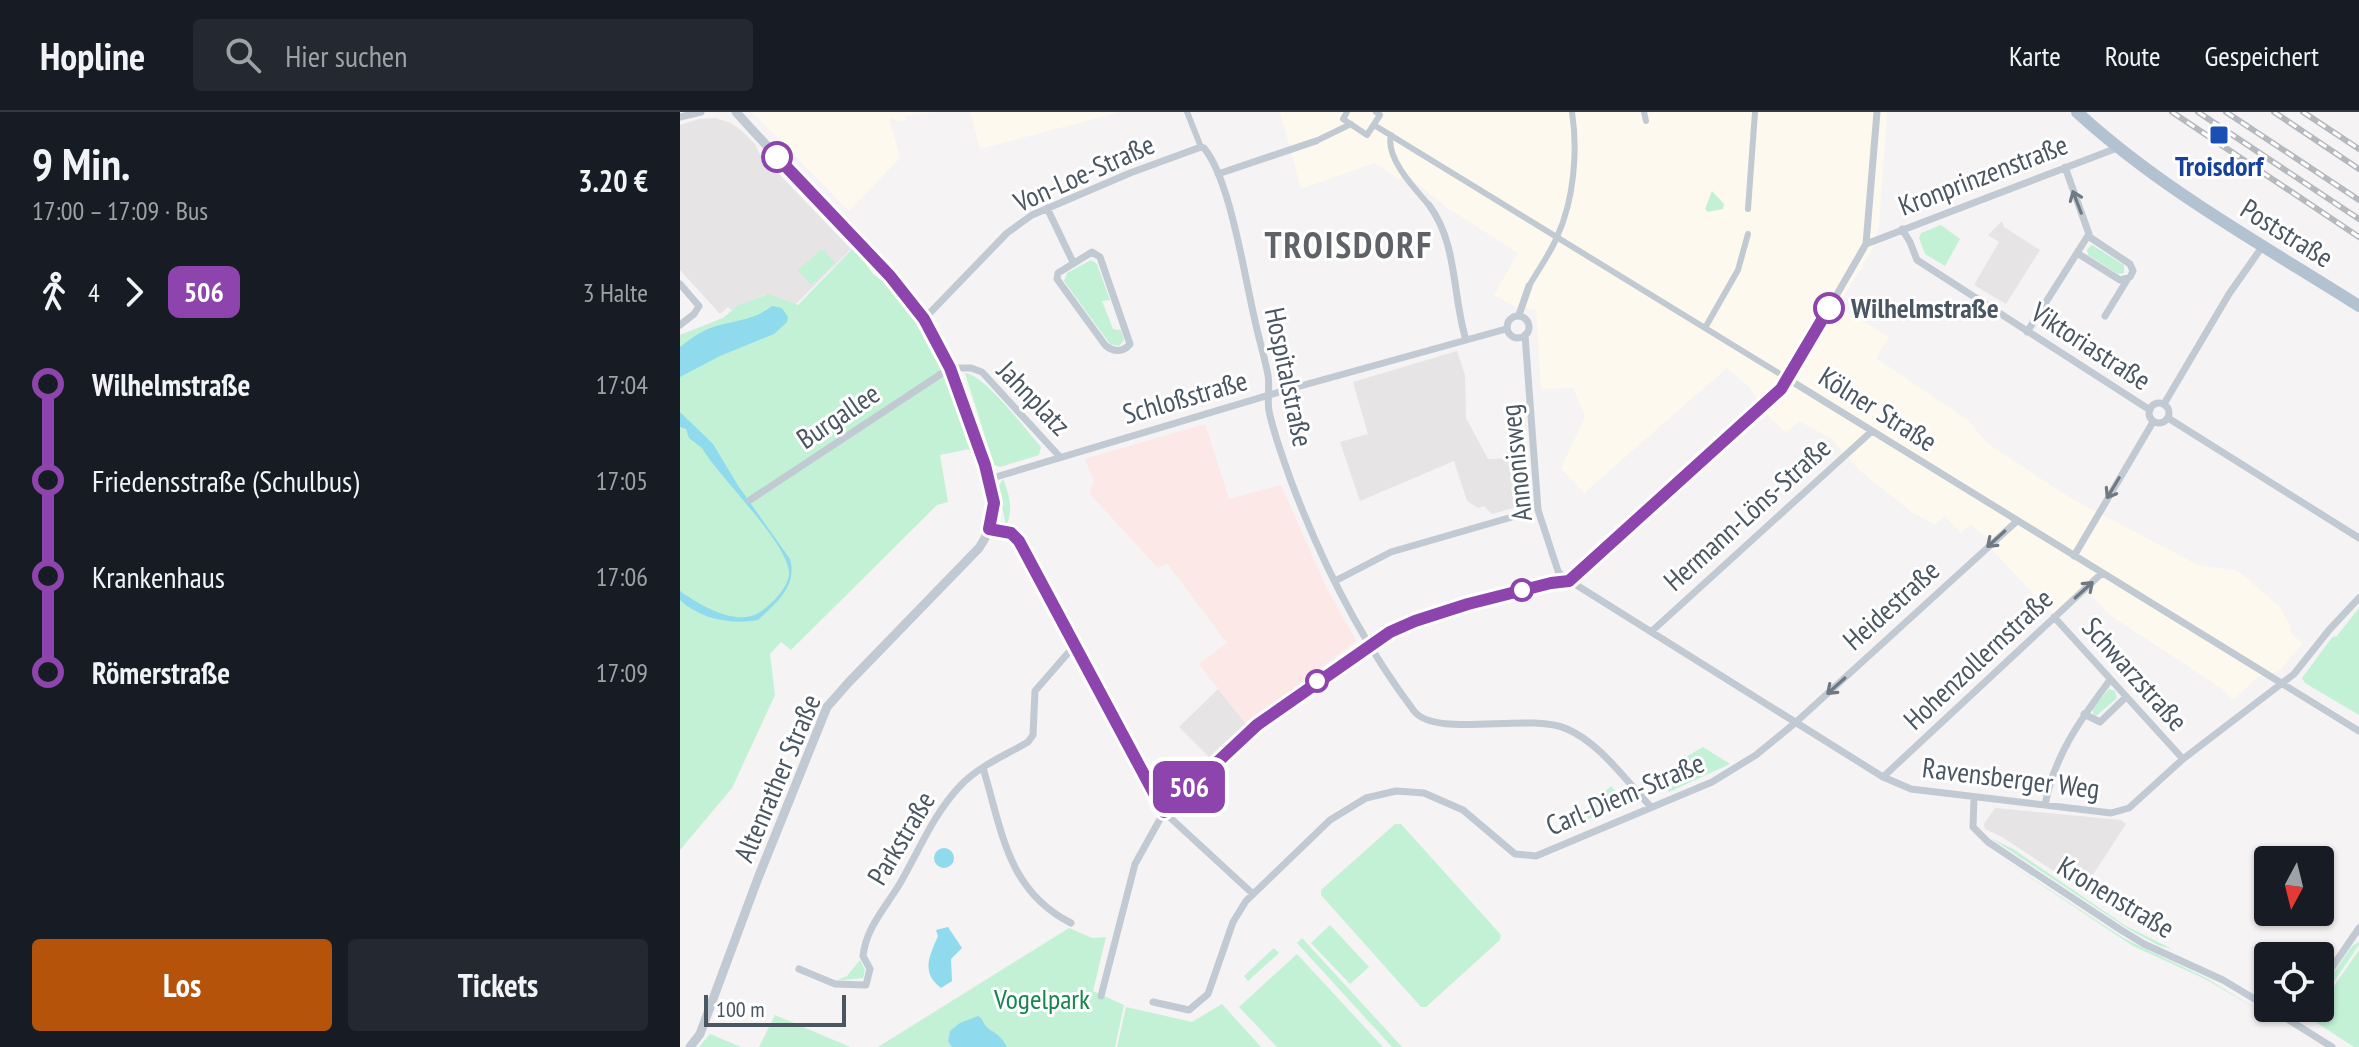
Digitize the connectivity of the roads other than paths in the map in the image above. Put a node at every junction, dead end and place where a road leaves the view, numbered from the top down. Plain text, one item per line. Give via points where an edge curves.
1 (701, 112) edge
2 (736, 112) edge
3 (1187, 112) edge
4 (1347, 112) edge
5 (1376, 112) edge
6 (1572, 112) edge
7 (1755, 112) edge
8 (1877, 112) edge
9 (2077, 112) edge
10 (680, 117) edge
11 (1351, 124) junction
12 (1374, 125) junction
13 (1391, 135) junction
14 (1316, 141) joint
15 (1201, 147) junction
16 (2117, 148) junction
17 (2065, 167) junction
18 (1218, 174) junction
19 (1429, 205) joint
20 (1047, 208) junction
21 (1748, 209) dead end
22 (1902, 229) junction
23 (1748, 234) dead end
24 (1557, 236) junction
25 (2088, 236) junction
26 (1866, 244) junction
27 (2262, 247) junction
28 (2077, 253) junction
29 (1073, 262) junction
30 (2127, 280) junction
31 (680, 284) edge
32 (1529, 286) joint
33 (2359, 306) edge
34 (1519, 315) junction
35 (2105, 316) dead end
36 (924, 319) junction
37 (680, 325) edge
38 (1705, 328) junction
39 (1506, 329) junction
40 (2027, 332) junction
41 (1525, 335) junction
42 (1466, 340) junction
43 (950, 368) junction
44 (1788, 379) junction
45 (1269, 396) junction
46 (2164, 404) junction
47 (2150, 410) junction
48 (2168, 418) junction
49 (2153, 422) junction
50 (1872, 431) junction
51 (1060, 457) junction
52 (989, 479) junction
53 (750, 500) dead end
54 (1512, 517) dead end
55 (2017, 521) junction
56 (989, 529) junction
57 (2359, 538) edge
58 (2074, 556) junction
59 (2102, 573) junction
60 (1335, 581) junction
61 (1569, 581) junction
62 (2359, 598) edge
63 (2054, 617) junction
64 (1652, 631) junction
65 (1075, 645) junction
66 (1371, 645) junction
67 (2110, 680) junction
68 (2283, 683) junction
69 (2126, 697) junction
70 (2084, 714) junction
71 (1795, 723) junction
72 (2359, 731) edge
73 (2183, 759) junction
74 (983, 768) junction
75 (1883, 777) junction
76 (1974, 798) junction
77 (2045, 805) junction
78 (1651, 807) junction
79 (1164, 812) junction
80 (1253, 894) junction
81 (1071, 923) dead end
82 (2359, 928) edge
83 (2334, 965) edge
84 (799, 969) dead end
85 (1101, 996) dead end
86 (2254, 998) edge
87 (1153, 1002) dead end
88 (2294, 1022) edge
89 (690, 1047) edge
90 (2332, 1047) edge

1 - 10 street
2 - 36 street, Altenrather Straße
3 - 15 street, Hospitalstraße
4 - 11 street via 1343,119
5 - 12 street via 1380,115
6 - 24 street via 1574,162
7 - 21 street
8 - 26 street
9 - 16 main road, Poststraße
11 - 12 street via 1367,135
11 - 14 street
12 - 13 street, Kölner Straße
13 - 19 street via 1393,155
13 - 24 street, Kölner Straße
14 - 18 street
15 - 18 street, Hospitalstraße
15 - 20 street, Von-Loe-Straße
16 - 17 street, Kronprinzenstraße
16 - 27 main road, Poststraße
17 - 22 street, Kronprinzenstraße
25 -> 17 street
18 - 45 street, Hospitalstraße via 1240,249
19 - 42 street via 1448,241
20 - 29 street
20 - 36 street, Von-Loe-Straße via 1007,233
22 - 26 street, Kronprinzenstraße
22 - 40 street, Viktoriastraße via 1917,260
23 - 38 street via 1738,270
24 - 32 street
24 - 38 street, Kölner Straße
25 - 28 street
25 - 30 street via 2130,264
26 - 44 street
27 - 33 main road, Poststraße
27 - 46 street
28 - 30 street
28 - 40 street
29 - 29 street via 1057,279 1105,345 1127,348 1130,344 1100,257 1092,252
30 - 35 street
31 - 37 street via 698,304
32 - 34 street
34 - 39 street via 1511,317
34 - 41 street via 1529,325
36 - 43 street, Altenrather Straße
38 - 44 street, Kölner Straße
39 - 41 street via 1515,338
39 - 42 street, Schloßstraße
40 - 47 street, Viktoriastraße
41 - 61 street, Annonisweg via 1538,510 1558,571
42 - 45 street, Schloßstraße
43 - 51 street, Jahnplatz via 982,372
43 - 52 street, Altenrather Straße
43 - 53 street, Burgallee
44 - 50 street, Kölner Straße
44 - 61 street
45 - 51 street, Schloßstraße
45 - 60 street, Hospitalstraße via 1287,469
46 - 47 street
46 - 48 street
47 - 49 street
48 - 49 street
48 - 57 street
49 -> 58 street
50 - 55 street, Kölner Straße
50 - 64 street, Hermann-Löns-Straße
51 - 52 street, Jahnplatz
52 - 56 street, Altenrather Straße via 994,503
54 - 60 street via 1391,552
55 - 58 street, Kölner Straße
55 -> 71 street, Heidestraße
56 - 65 street via 1011,533 1019,541
56 - 89 street, Altenrather Straße via 968,562 827,707 700,1034
58 - 59 street, Kölner Straße
63 -> 59 street, Hohenzollernstraße
59 - 68 street, Kölner Straße
60 - 66 street, Hospitalstraße
61 - 64 street
61 - 66 street via 1430,616
62 - 68 street, Ravensberger Weg
63 - 67 street, Schwarzstraße
63 - 75 street, Hohenzollernstraße
64 - 71 street
65 - 74 street, Parkstraße via 1035,691 1033,735 1028,742
65 - 79 street
66 - 78 street, Hospitalstraße via 1423,719 1562,726 1589,743
66 - 79 street via 1257,725
67 - 69 street, Schwarzstraße
67 - 70 street
68 - 72 street, Kölner Straße
68 - 73 street, Ravensberger Weg
69 - 70 street via 2100,722
69 - 73 street, Schwarzstraße
70 - 77 street via 2054,768
71 - 75 street
71 - 78 street, Carl-Diem-Straße via 1729,773
73 - 77 street, Ravensberger Weg via 2121,812
74 - 81 street via 1012,866 1037,901
74 - 84 street, Parkstraße via 960,786 932,823 869,930 863,956 870,969 866,985 835,984
75 - 76 street, Ravensberger Weg via 1920,792
76 - 77 street, Ravensberger Weg
76 - 86 street, Kronenstraße via 1973,827 1978,835 2144,944
78 - 80 street, Carl-Diem-Straße via 1556,849 1527,856 1515,854 1445,801 1412,791 1381,794 1354,803 1330,820
79 - 80 street
79 - 85 street via 1131,876
80 - 87 street, Carl-Diem-Straße via 1233,922 1208,994 1189,1010
82 - 83 street
88 - 90 street, Kronenstraße

